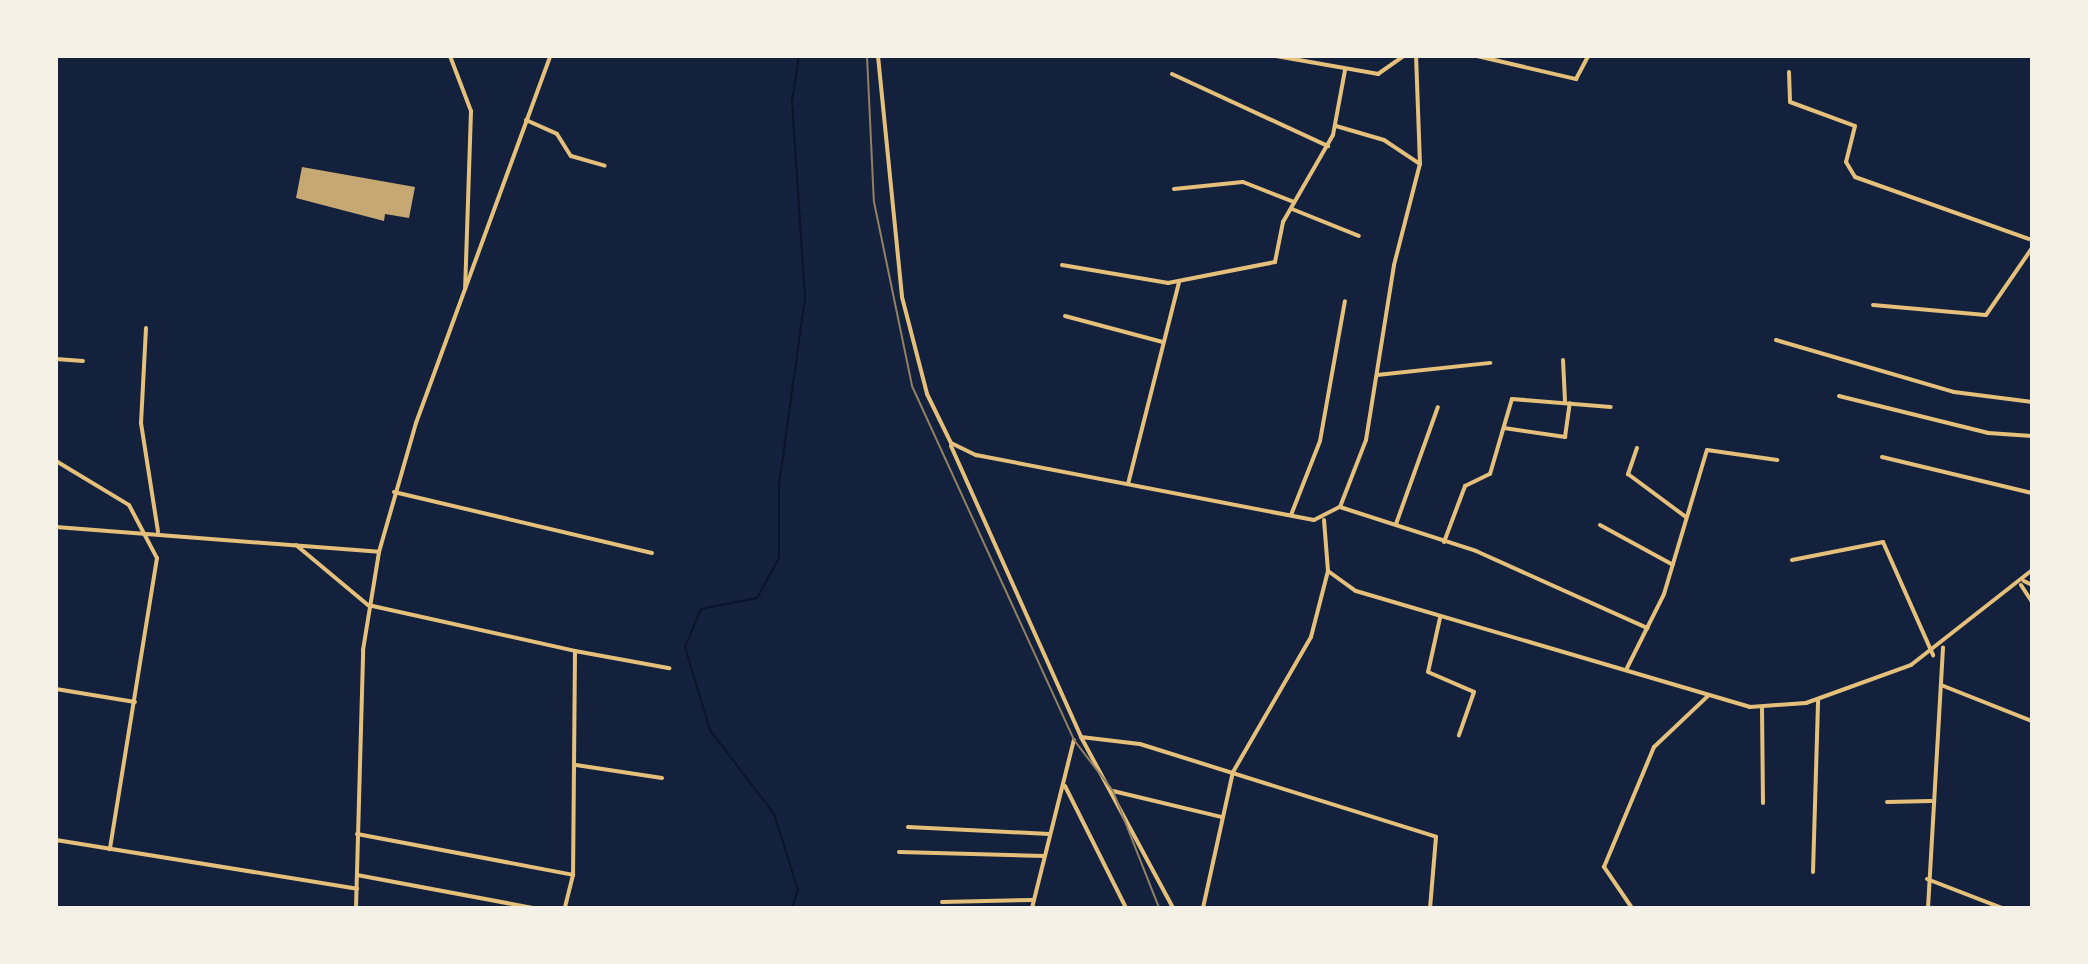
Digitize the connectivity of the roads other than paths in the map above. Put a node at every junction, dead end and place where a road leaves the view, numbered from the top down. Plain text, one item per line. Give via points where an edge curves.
1 (450, 56) edge
2 (550, 56) edge
3 (878, 56) edge
4 (1276, 56) edge
5 (1404, 56) edge
6 (1416, 56) edge
7 (1477, 56) edge
8 (1588, 56) edge
9 (1345, 70) junction
10 (1789, 72) dead end
11 (1172, 74) dead end
12 (526, 120) junction
13 (1336, 126) junction
14 (1328, 146) junction
15 (1420, 164) junction
16 (605, 166) dead end
17 (1174, 189) dead end
18 (1294, 202) junction
19 (1292, 209) junction
20 (1359, 236) dead end
21 (2032, 240) edge
22 (2032, 248) edge
23 (1062, 265) dead end
24 (1179, 282) junction
25 (464, 297) junction
26 (1345, 301) dead end
27 (1873, 305) dead end
28 (1065, 316) dead end
29 (146, 328) dead end
30 (1776, 340) dead end
31 (1164, 342) junction
32 (56, 359) edge
33 (1563, 360) dead end
34 (83, 361) dead end
35 (1490, 363) dead end
36 (1377, 375) junction
37 (1839, 396) dead end
38 (2032, 402) edge
39 (1568, 403) junction
40 (1438, 407) dead end
41 (1611, 407) dead end
42 (1503, 428) junction
43 (2032, 436) edge
44 (951, 443) junction
45 (1637, 448) dead end
46 (1882, 457) dead end
47 (1777, 460) dead end
48 (56, 461) edge
49 (1128, 484) junction
50 (394, 492) junction
51 (2032, 493) edge
52 (1340, 507) junction
53 (1291, 516) junction
54 (1687, 518) junction
55 (1324, 519) junction
56 (1396, 524) junction
57 (1600, 525) dead end
58 (56, 527) edge
59 (146, 532) junction
60 (158, 533) junction
61 (1444, 542) junction
62 (296, 545) junction
63 (379, 552) junction
64 (652, 553) dead end
65 (1792, 560) dead end
66 (1673, 565) junction
67 (2032, 570) edge
68 (1328, 571) junction
69 (2022, 583) junction
70 (2032, 585) edge
71 (2032, 602) edge
72 (368, 605) junction
73 (1440, 618) junction
74 (1647, 628) junction
75 (1943, 647) junction
76 (575, 651) junction
77 (1933, 655) junction
78 (669, 668) dead end
79 (1627, 668) junction
80 (1941, 685) junction
81 (56, 689) edge
82 (1708, 696) junction
83 (1818, 699) junction
84 (135, 702) junction
85 (1762, 708) junction
86 (2032, 721) edge
87 (1459, 735) dead end
88 (1081, 737) junction
89 (1074, 740) dead end
90 (576, 765) junction
91 (1233, 772) junction
92 (662, 778) dead end
93 (1065, 786) junction
94 (1113, 791) junction
95 (1931, 801) junction
96 (1887, 802) dead end
97 (1763, 803) dead end
98 (1221, 817) junction
99 (908, 827) dead end
100 (357, 834) junction
101 (1050, 834) junction
102 (56, 840) edge
103 (110, 849) junction
104 (899, 852) dead end
105 (1044, 856) junction
106 (1813, 872) dead end
107 (357, 875) junction
108 (573, 875) junction
109 (1927, 879) junction
110 (357, 889) junction
111 (1033, 900) junction
112 (942, 902) dead end
113 (356, 908) edge
114 (534, 908) edge
115 (565, 908) edge
116 (1032, 908) edge
117 (1126, 908) edge
118 (1173, 908) edge
119 (1203, 908) edge
120 (1430, 908) edge
121 (1632, 908) edge
122 (1928, 908) edge
123 (2002, 908) edge

1 - 25 street via 471,111
2 - 12 street
3 - 44 street via 902,297 927,394
4 - 9 street
5 - 9 street via 1382,73
6 - 15 street
7 - 8 street via 1576,79
9 - 13 street
10 - 21 street via 1790,102 1855,126 1846,162 1855,177
11 - 14 street
12 - 16 street via 557,134 571,156
12 - 25 street
13 - 14 street
13 - 15 street via 1388,142
14 - 18 street
15 - 36 street
17 - 18 street via 1243,182
18 - 19 street
19 - 20 street
19 - 24 street via 1275,262
22 - 27 street via 1986,315
23 - 24 street
24 - 31 street
25 - 50 street
26 - 53 street via 1320,441
28 - 31 street
29 - 60 street via 141,423
30 - 38 street via 1967,395
31 - 49 street
32 - 34 street
33 - 39 street
35 - 36 street
36 - 52 street via 1361,459
37 - 43 street via 1988,433
39 - 41 street
39 - 42 street via 1516,397
39 - 42 street via 1565,437
40 - 56 street
42 - 61 street via 1490,474 1465,486
44 - 49 street via 976,455
44 - 88 street
45 - 54 street via 1628,474
46 - 51 street
47 - 54 street via 1709,448
48 - 59 street via 129,505
49 - 53 street
50 - 63 street
50 - 64 street
52 - 55 street
52 - 56 street
53 - 55 street
54 - 66 street
55 - 68 street
56 - 61 street
57 - 66 street
58 - 59 street
59 - 60 street
59 - 84 street via 157,572
60 - 62 street
61 - 74 street
62 - 63 street
62 - 72 street
63 - 72 street
65 - 77 street via 1883,542
66 - 74 street
67 - 69 street
68 - 73 street via 1356,591
68 - 91 street via 1311,637
69 - 70 street
69 - 71 street
69 - 75 street
72 - 76 street
72 - 100 street
73 - 79 street
73 - 87 street via 1427,669 1474,690
74 - 79 street
75 - 77 street
75 - 80 street
76 - 78 street
76 - 90 street
77 - 83 street
79 - 82 street
80 - 86 street
80 - 95 street
81 - 84 street
82 - 85 street
82 - 121 street via 1654,747 1604,867
83 - 85 street
83 - 106 street
84 - 103 street
85 - 97 street
88 - 91 street via 1140,744
88 - 94 street
89 - 93 street
90 - 92 street
90 - 108 street
91 - 98 street
91 - 120 street via 1436,837
93 - 101 street
93 - 117 street
94 - 98 street
94 - 118 street
95 - 96 street
95 - 109 street
98 - 119 street
99 - 101 street
100 - 107 street
100 - 108 street
101 - 105 street
102 - 103 street
103 - 110 street
104 - 105 street
105 - 111 street
107 - 110 street
107 - 114 street
108 - 115 street
109 - 122 street
109 - 123 street
110 - 113 street
111 - 112 street
111 - 116 street

